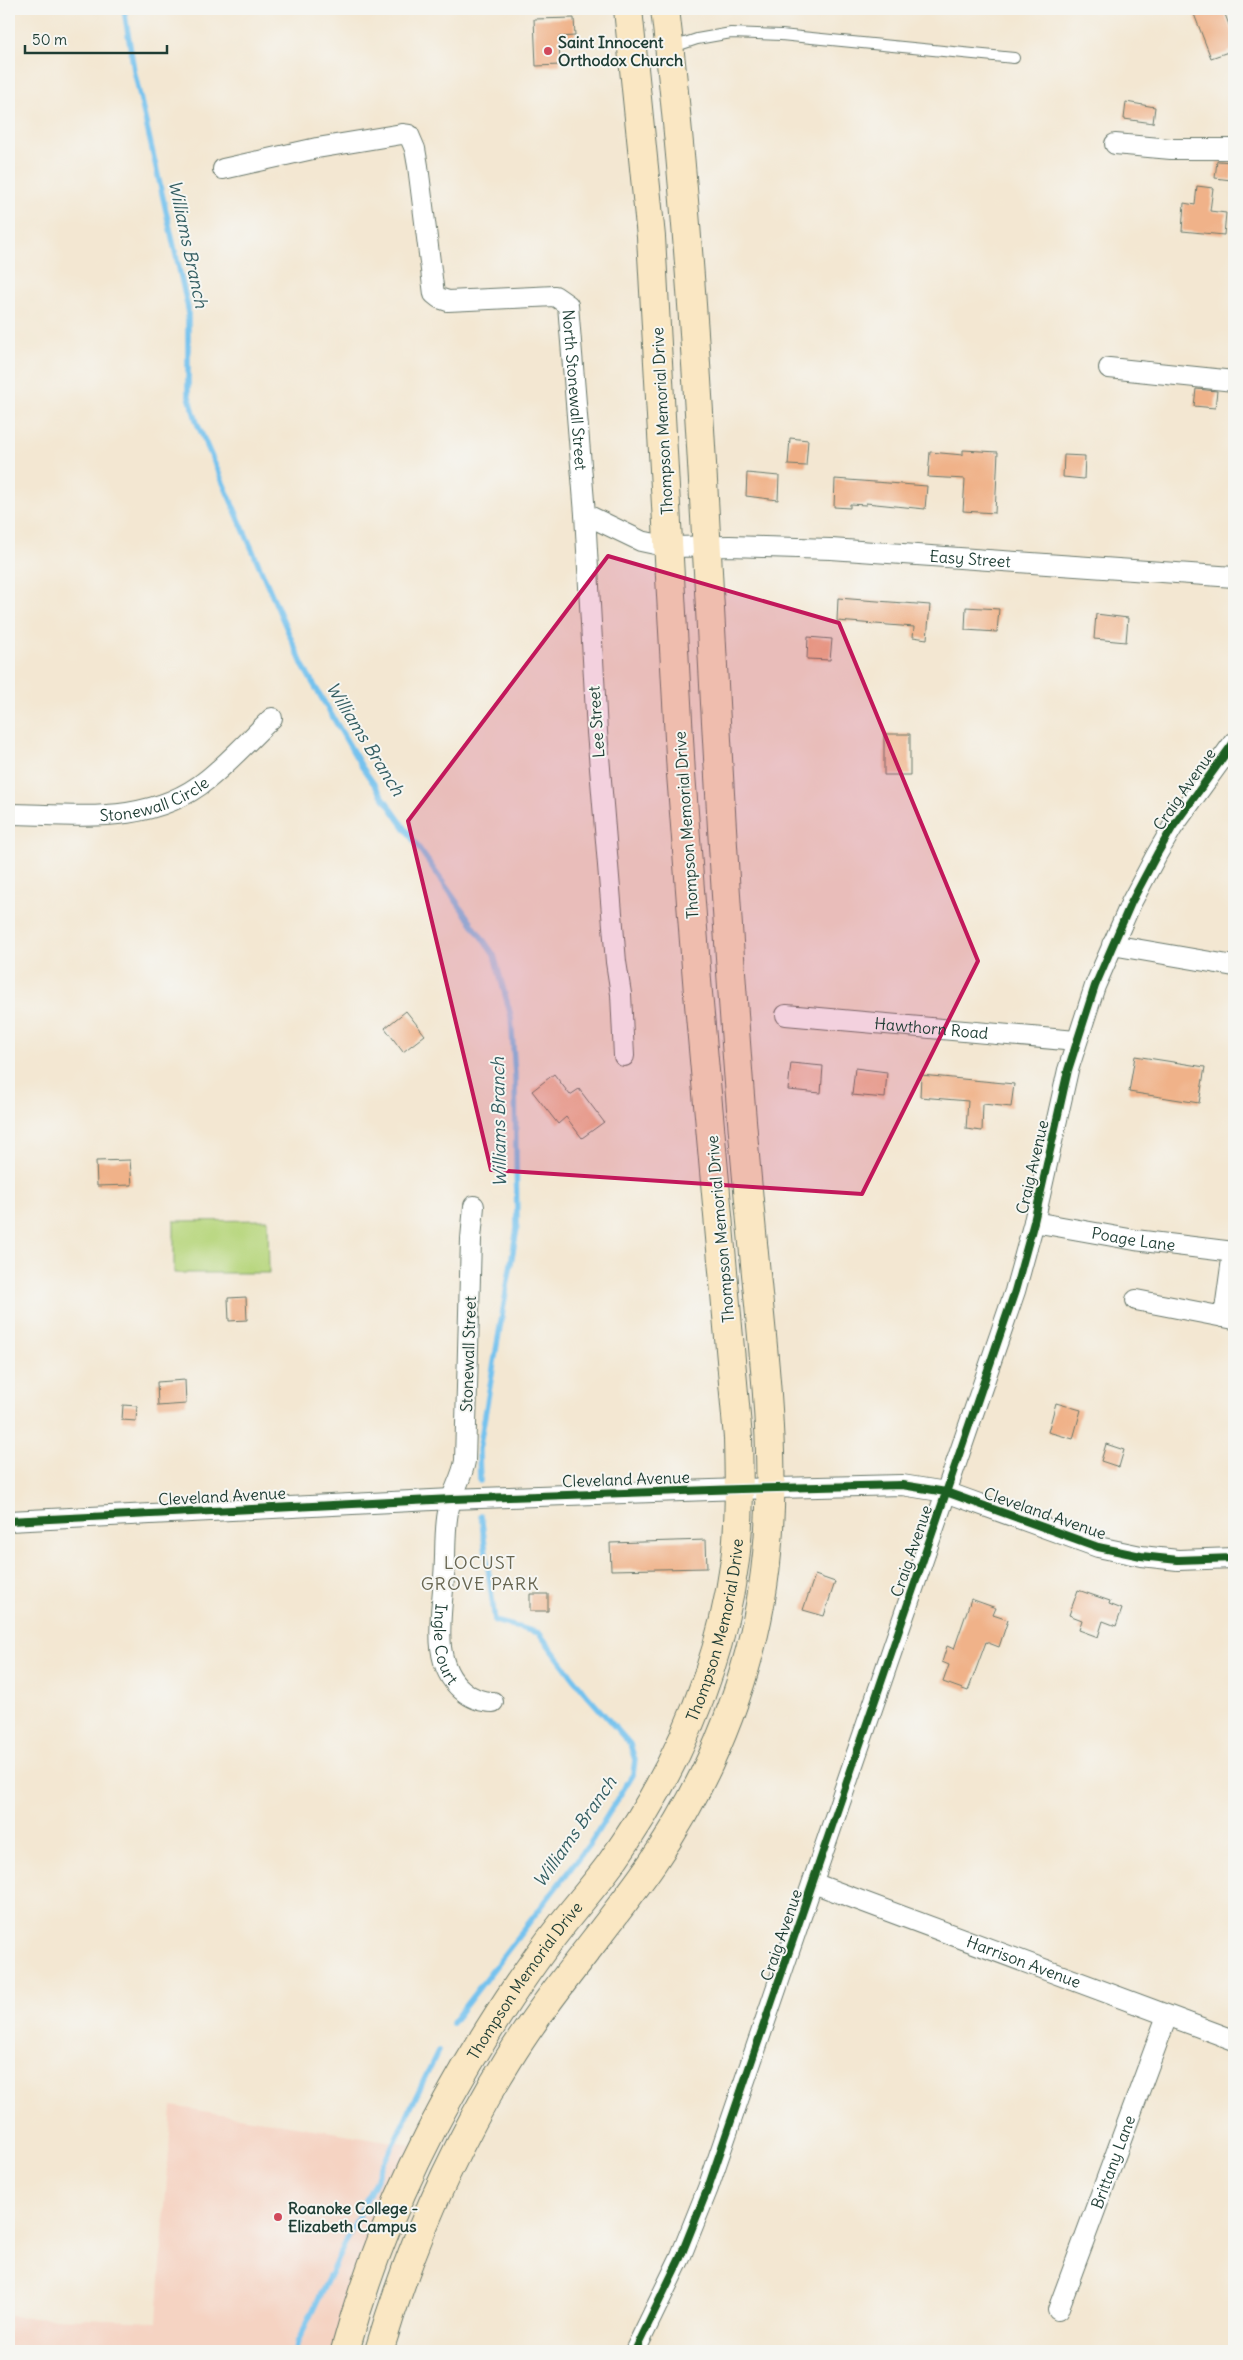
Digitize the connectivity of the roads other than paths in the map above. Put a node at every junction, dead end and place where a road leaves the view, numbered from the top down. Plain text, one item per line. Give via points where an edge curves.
1 (628, 9) edge
2 (665, 9) edge
3 (669, 48) junction
4 (1014, 58) dead end
5 (1115, 144) dead end
6 (1234, 149) edge
7 (223, 169) dead end
8 (1109, 368) dead end
9 (1234, 381) edge
10 (585, 514) junction
11 (706, 546) junction
12 (669, 547) junction
13 (1234, 577) edge
14 (272, 718) dead end
15 (1234, 742) edge
16 (9, 814) edge
17 (1112, 945) junction
18 (1234, 966) edge
19 (786, 1015) dead end
20 (1076, 1041) junction
21 (624, 1056) dead end
22 (474, 1206) dead end
23 (1034, 1222) junction
24 (1234, 1252) edge
25 (1136, 1300) dead end
26 (1229, 1318) edge
27 (772, 1488) junction
28 (740, 1489) junction
29 (946, 1492) junction
30 (452, 1499) junction
31 (9, 1521) edge
32 (1234, 1558) edge
33 (493, 1702) dead end
34 (814, 1883) junction
35 (1167, 2016) junction
36 (1234, 2040) edge
37 (1058, 2310) dead end
38 (344, 2351) edge
39 (379, 2351) edge
40 (634, 2351) edge

1 - 12 main road, Thompson Memorial Drive via 651,237
2 - 3 main road, Thompson Memorial Drive
3 - 4 lane via 697,39 731,34 781,35
3 - 11 main road, Thompson Memorial Drive via 688,253
5 - 6 street via 1172,149
7 - 10 street, North Stonewall Street via 317,148 409,135 418,166 434,294 448,301 555,296 568,305
8 - 9 street
10 - 12 street via 640,541
10 - 21 street, Lee Street via 596,732
11 - 12 street
11 - 13 street, Easy Street via 831,549
11 - 27 main road, Thompson Memorial Drive via 733,1011 768,1393
12 - 28 main road, Thompson Memorial Drive via 698,993
14 - 16 street, Stonewall Circle via 208,779 184,796 157,808 111,816
15 - 17 street, Craig Avenue via 1167,837 1131,902
17 - 18 street
17 - 20 street, Craig Avenue
19 - 20 street, Hawthorn Road
20 - 23 street, Craig Avenue
22 - 30 street, Stonewall Street via 465,1461
23 - 24 street, Poage Lane via 1135,1240
23 - 29 street, Craig Avenue via 1015,1291
24 - 26 street
25 - 26 street
27 - 28 street, Cleveland Avenue
27 - 29 street, Cleveland Avenue via 902,1486
27 - 39 main road, Thompson Memorial Drive via 761,1602 731,1711 710,1761 653,1862 572,1967 489,2092 443,2180 422,2229
28 - 30 street, Cleveland Avenue
28 - 38 main road, Thompson Memorial Drive via 735,1559 726,1611 693,1719 673,1763 644,1815 610,1865 560,1927 487,2032 440,2113 377,2253
29 - 32 street, Cleveland Avenue via 1098,1547 1178,1560
29 - 34 street, Craig Avenue
30 - 31 street, Cleveland Avenue
30 - 33 street, Ingle Court via 448,1512 442,1659 455,1684 468,1695 482,1702
34 - 35 street, Harrison Avenue
34 - 40 street, Craig Avenue via 708,2188 680,2258
35 - 36 street, Harrison Avenue
35 - 37 street, Brittany Lane

